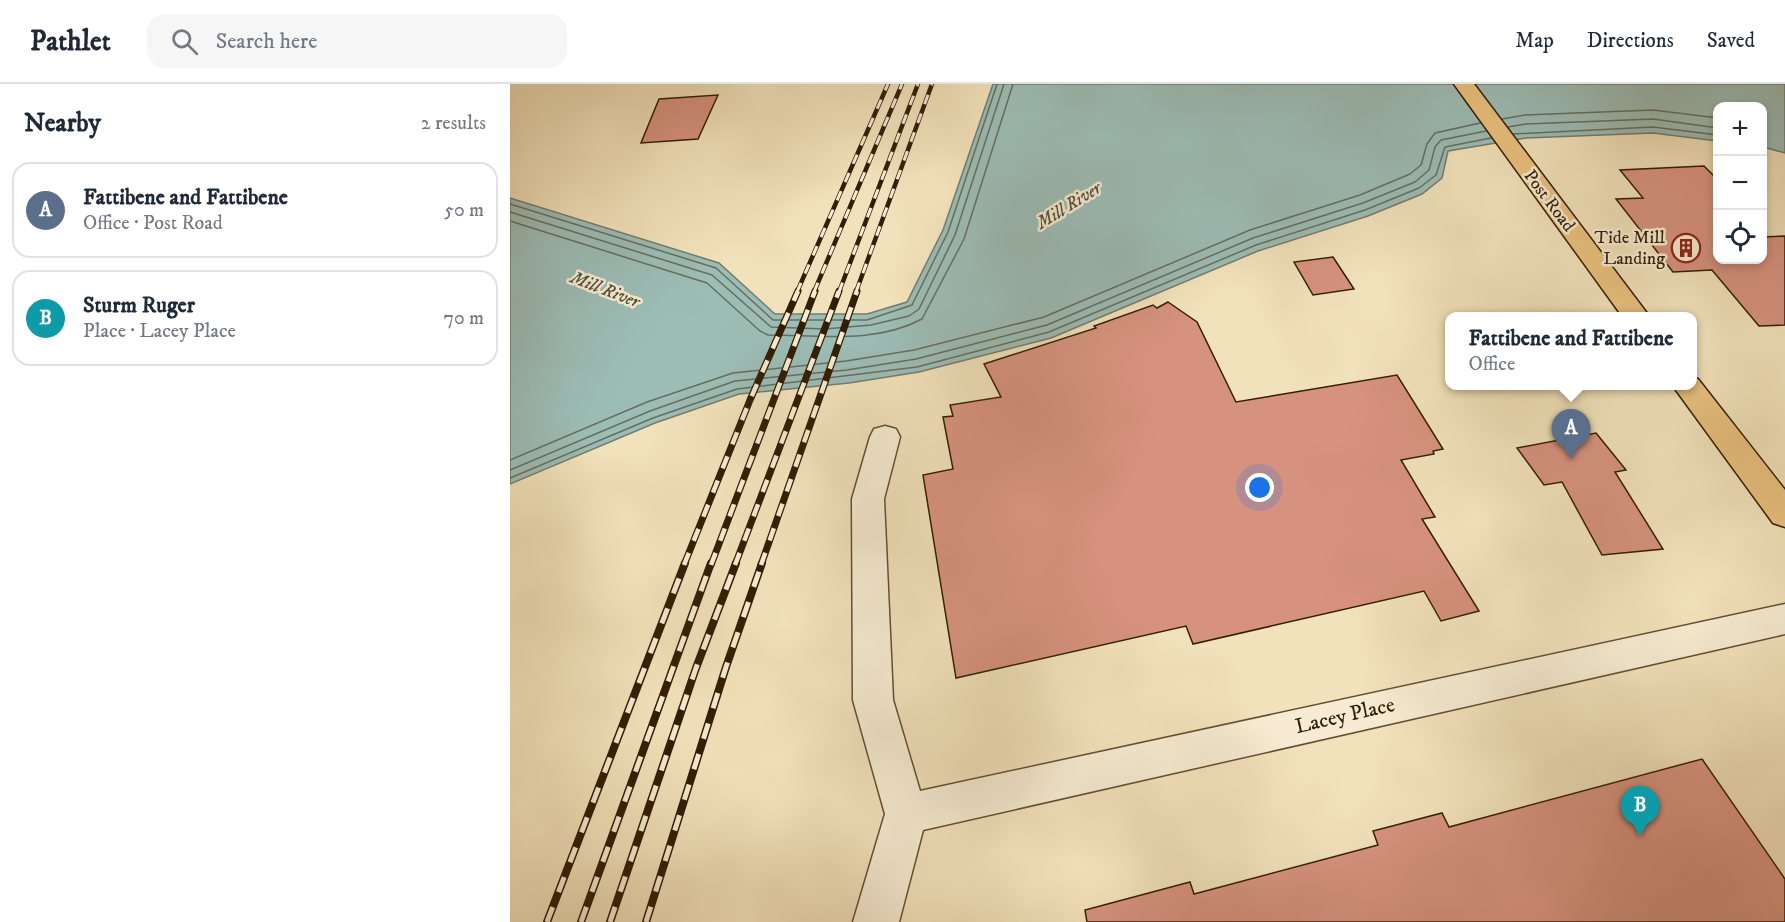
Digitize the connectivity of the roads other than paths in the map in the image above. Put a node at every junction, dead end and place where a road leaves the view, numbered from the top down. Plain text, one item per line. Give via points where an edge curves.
1 (1464, 84) edge
2 (1633, 312) edge
3 (1691, 390) edge
4 (885, 437) dead end
5 (1785, 514) edge
6 (1785, 619) edge
7 (906, 814) junction
8 (876, 922) edge

1 - 2 main road, Post Road
3 - 5 main road
4 - 7 street via 868,500 873,700
6 - 7 street, Lacey Place
7 - 8 street

